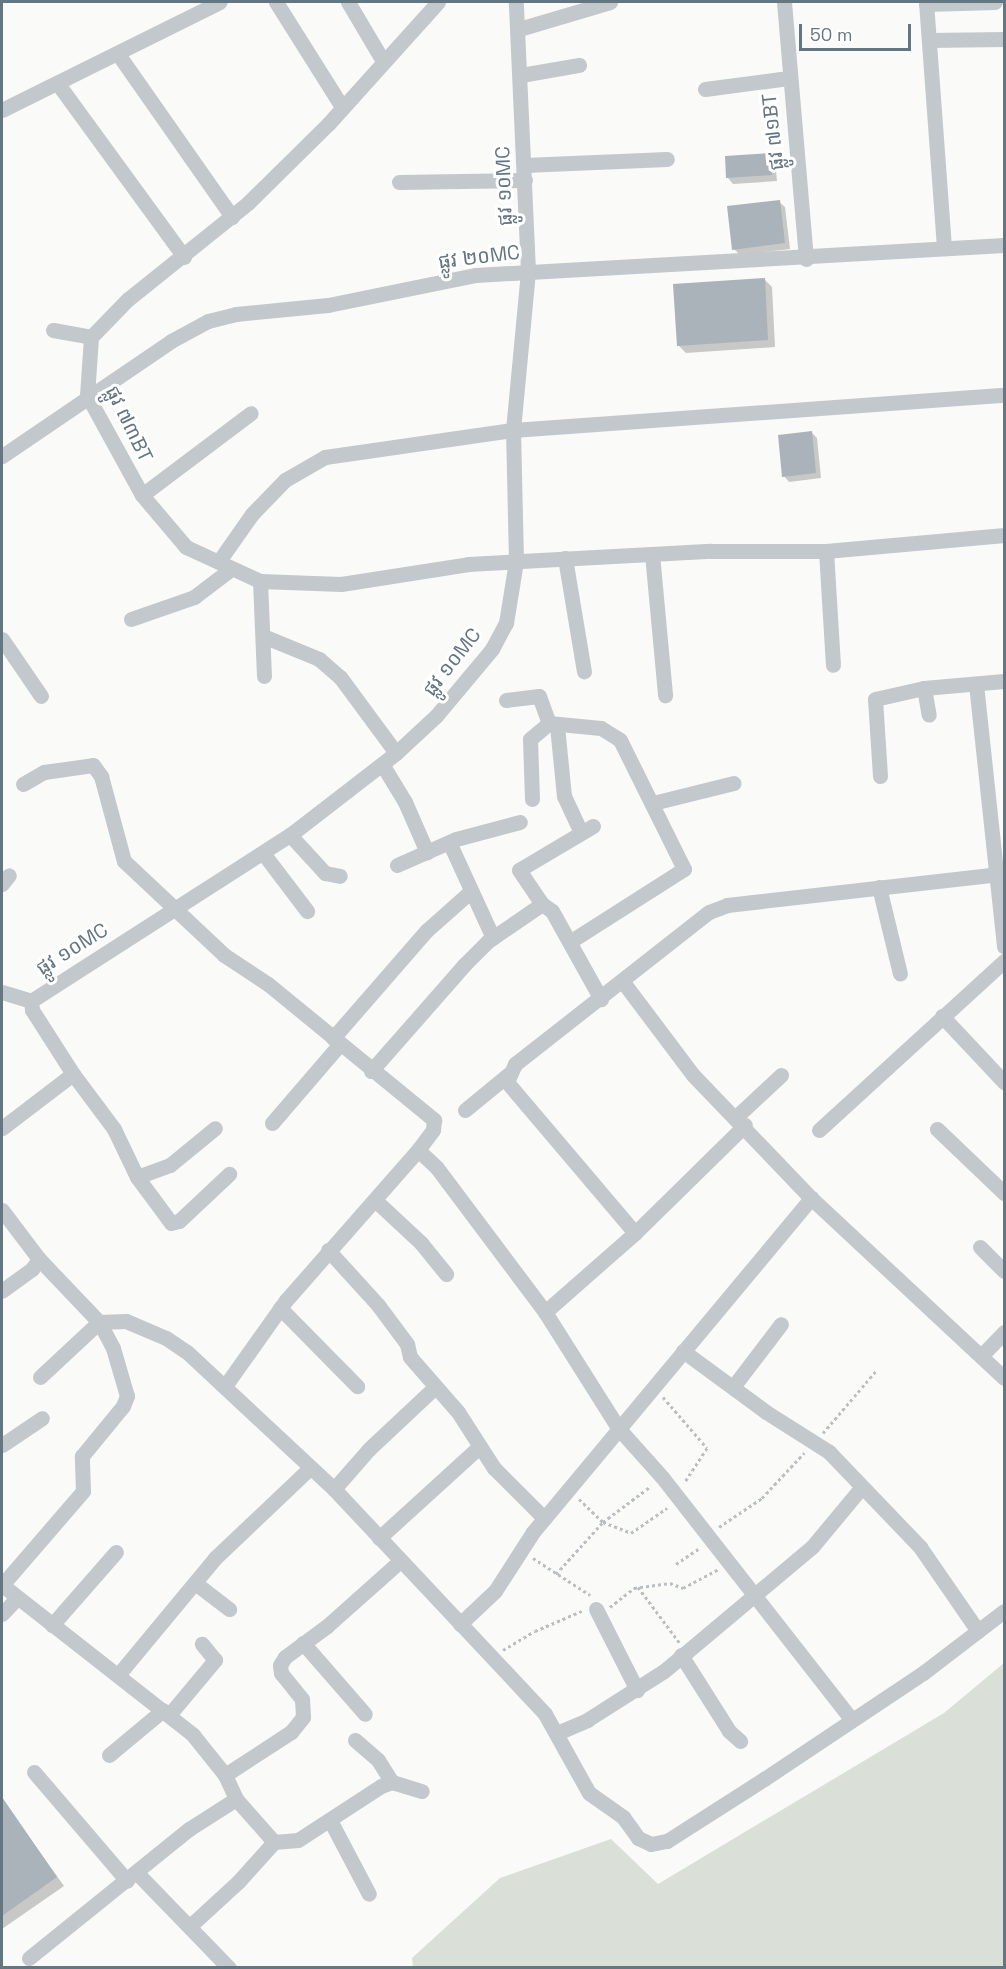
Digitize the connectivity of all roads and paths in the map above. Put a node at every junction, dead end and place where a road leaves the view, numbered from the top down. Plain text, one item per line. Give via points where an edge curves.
1 (220, 2) edge
2 (276, 2) edge
3 (348, 2) edge
4 (438, 2) edge
5 (516, 2) edge
6 (610, 2) edge
7 (784, 2) edge
8 (995, 2) edge
9 (926, 3) edge
10 (519, 28) junction
11 (1005, 39) edge
12 (928, 40) junction
13 (118, 54) junction
14 (383, 61) junction
15 (579, 66) dead end
16 (521, 75) junction
17 (788, 78) junction
18 (58, 84) junction
19 (705, 89) dead end
20 (342, 106) junction
21 (2, 110) edge
22 (667, 159) dead end
23 (525, 173) junction
24 (399, 182) dead end
25 (232, 217) junction
26 (1005, 245) edge
27 (944, 248) junction
28 (184, 257) junction
29 (806, 259) junction
30 (528, 271) junction
31 (53, 330) dead end
32 (91, 337) junction
33 (1005, 394) edge
34 (87, 395) junction
35 (250, 412) dead end
36 (513, 430) junction
37 (2, 456) edge
38 (142, 495) junction
39 (1005, 535) edge
40 (826, 551) junction
41 (652, 554) junction
42 (565, 558) junction
43 (516, 561) junction
44 (225, 565) junction
45 (260, 581) junction
46 (131, 619) dead end
47 (263, 636) junction
48 (2, 639) edge
49 (833, 665) dead end
50 (584, 671) dead end
51 (264, 676) dead end
52 (1005, 681) edge
53 (976, 684) junction
54 (924, 688) junction
55 (665, 695) dead end
56 (41, 696) dead end
57 (506, 700) dead end
58 (929, 715) dead end
59 (553, 725) junction
60 (396, 753) junction
61 (382, 764) junction
62 (880, 776) dead end
63 (734, 783) dead end
64 (23, 784) dead end
65 (532, 799) dead end
66 (653, 803) junction
67 (520, 822) dead end
68 (290, 835) junction
69 (450, 844) junction
70 (427, 852) junction
71 (263, 853) junction
72 (398, 864) dead end
73 (997, 873) junction
74 (340, 876) dead end
75 (879, 887) junction
76 (470, 892) junction
77 (542, 904) junction
78 (175, 910) junction
79 (307, 911) dead end
80 (493, 938) junction
81 (571, 941) junction
82 (1005, 947) edge
83 (1005, 961) edge
84 (900, 974) dead end
85 (624, 982) junction
86 (5, 997) edge
87 (601, 999) junction
88 (32, 1001) junction
89 (942, 1016) junction
90 (337, 1041) junction
91 (371, 1071) junction
92 (73, 1074) junction
93 (508, 1074) junction
94 (781, 1075) dead end
95 (1005, 1082) edge
96 (465, 1110) dead end
97 (740, 1122) junction
98 (272, 1123) dead end
99 (2, 1128) edge
100 (215, 1128) dead end
101 (937, 1129) dead end
102 (819, 1130) dead end
103 (418, 1150) junction
104 (229, 1174) dead end
105 (137, 1177) junction
106 (1005, 1193) edge
107 (811, 1198) junction
108 (376, 1201) junction
109 (2, 1210) edge
110 (634, 1233) junction
111 (980, 1247) dead end
112 (328, 1251) junction
113 (39, 1258) junction
114 (1005, 1271) edge
115 (446, 1274) dead end
116 (2, 1291) edge
117 (280, 1308) junction
118 (545, 1312) junction
119 (99, 1322) junction
120 (781, 1324) dead end
121 (1005, 1332) edge
122 (683, 1351) junction
123 (982, 1355) junction
124 (876, 1371) dead end
125 (40, 1377) dead end
126 (1005, 1378) edge
127 (225, 1386) junction
128 (357, 1386) dead end
129 (654, 1386) junction
130 (435, 1387) junction
131 (733, 1387) junction
132 (42, 1418) dead end
133 (619, 1429) junction
134 (814, 1442) junction
135 (2, 1445) edge
136 (479, 1447) junction
137 (310, 1468) junction
138 (662, 1477) junction
139 (861, 1488) junction
140 (334, 1489) junction
141 (568, 1489) junction
142 (675, 1496) junction
143 (544, 1518) junction
144 (603, 1522) junction
145 (710, 1537) junction
146 (379, 1538) junction
147 (521, 1550) junction
148 (116, 1552) dead end
149 (400, 1561) junction
150 (676, 1564) dead end
151 (556, 1574) junction
152 (195, 1582) junction
153 (2, 1585) edge
154 (638, 1587) dead end
155 (754, 1595) junction
156 (16, 1599) junction
157 (229, 1609) dead end
158 (596, 1609) joint
159 (1005, 1611) edge
160 (2, 1614) edge
161 (460, 1624) junction
162 (52, 1625) junction
163 (978, 1631) junction
164 (303, 1643) junction
165 (202, 1644) dead end
166 (683, 1653) junction
167 (118, 1675) junction
168 (637, 1690) junction
169 (166, 1712) junction
170 (365, 1713) dead end
171 (851, 1719) junction
172 (557, 1733) junction
173 (355, 1740) dead end
174 (740, 1741) dead end
175 (109, 1755) dead end
176 (34, 1772) dead end
177 (225, 1775) junction
178 (392, 1782) junction
179 (422, 1791) dead end
180 (236, 1799) junction
181 (331, 1822) junction
182 (274, 1842) junction
183 (131, 1877) junction
184 (369, 1894) dead end
185 (190, 1926) junction
186 (29, 1958) dead end
187 (229, 1968) edge

1 - 13 street
2 - 20 street
3 - 14 street
4 - 14 street
5 - 10 street, ផ្លូវ ១០MC
6 - 10 street
7 - 17 street, ផ្លូវ ៧១BT
8 - 9 street
9 - 12 street
10 - 16 street, ផ្លូវ ១០MC
11 - 12 street
12 - 27 street
13 - 18 street
13 - 25 street
14 - 20 street
15 - 16 street
16 - 23 street, ផ្លូវ ១០MC
17 - 19 street
17 - 29 street, ផ្លូវ ៧១BT
18 - 21 street
18 - 28 street
20 - 25 street
22 - 23 street
23 - 24 street
23 - 30 street, ផ្លូវ ១០MC
25 - 28 street
26 - 27 street, ផ្លូវ ២០MC
27 - 29 street, ផ្លូវ ២០MC
28 - 32 street via 128,299
29 - 30 street, ផ្លូវ ២០MC
30 - 34 street, ផ្លូវ ២០MC via 476,275 328,305 236,314 208,321
30 - 36 street, ផ្លូវ ១០MC
31 - 32 street
32 - 34 street, ផ្លូវ ៧៣BT
33 - 36 street
34 - 37 street, ផ្លូវ ២០MC
34 - 38 street, ផ្លូវ ៧៣BT
35 - 38 street
36 - 43 street, ផ្លូវ ១០MC
36 - 44 street via 324,457 305,465 252,514
38 - 44 street, ផ្លូវ ៧៣BT via 186,547
39 - 40 street, ផ្លូវ ៧៣BT
40 - 41 street, ផ្លូវ ៧៣BT
40 - 49 street
41 - 42 street, ផ្លូវ ៧៣BT
41 - 55 street
42 - 43 street, ផ្លូវ ៧៣BT
42 - 50 street
43 - 45 street, ផ្លូវ ៧៣BT via 424,568 342,584
43 - 60 street, ផ្លូវ ១០MC via 506,624 492,649 436,716
44 - 45 street, ផ្លូវ ៧៣BT
44 - 46 street via 194,597
45 - 47 street
47 - 51 street
47 - 60 street via 319,659 340,676
48 - 56 street
52 - 53 street
53 - 54 street
53 - 73 street
54 - 58 street
54 - 62 street via 875,699
57 - 59 street via 539,696
59 - 65 street via 530,739
59 - 66 street via 609,731 620,740
59 - 77 street via 564,796 587,829 519,870
60 - 61 street, ផ្លូវ ១០MC
61 - 68 street, ផ្លូវ ១០MC
61 - 70 street via 401,793
63 - 66 street
64 - 78 street via 44,772 93,765 101,776 124,861
66 - 81 street via 684,869
67 - 69 street via 498,825
68 - 71 street, ផ្លូវ ១០MC
68 - 74 street via 325,873
69 - 70 street
69 - 76 street
70 - 72 street
71 - 78 street, ផ្លូវ ១០MC
71 - 79 street
73 - 75 street
73 - 82 street
75 - 84 street
75 - 85 street via 727,905 709,912
76 - 80 street
76 - 90 street via 426,931
77 - 80 street
77 - 81 street via 552,911
78 - 88 street, ផ្លូវ ១០MC
78 - 90 street via 224,955 268,984
80 - 91 street via 464,965
81 - 87 street
83 - 89 street
85 - 87 street
85 - 97 street via 693,1075
86 - 88 street, ផ្លូវ ១០MC
87 - 93 street via 515,1064
88 - 92 street via 32,1010
89 - 95 street
89 - 102 street
90 - 91 street
90 - 98 street
91 - 103 street via 434,1120 433,1130
92 - 99 street
92 - 105 street via 114,1129
93 - 96 street
93 - 110 street via 507,1082
94 - 97 street
97 - 107 street
97 - 110 street
100 - 105 street via 170,1166
101 - 106 street
103 - 108 street
103 - 118 street via 437,1168
104 - 105 street via 171,1223
107 - 122 street
107 - 123 street via 892,1277
108 - 112 street
108 - 115 street via 421,1243
109 - 113 street
110 - 118 street
111 - 114 street
112 - 117 street
112 - 130 street via 378,1305
113 - 116 street via 32,1269
113 - 119 street
117 - 127 street
117 - 128 street
118 - 133 street
119 - 125 street
119 - 127 street via 126,1321 166,1338
119 - 153 street via 125,1382 123,1406 82,1456 83,1491
120 - 131 street
121 - 123 street
122 - 129 street
122 - 131 street
123 - 126 street
124 - 134 path
127 - 137 street
129 - 133 street
129 - 142 path via 707,1448
130 - 136 street via 469,1427
130 - 140 street via 369,1449
131 - 134 street
132 - 135 street
133 - 138 street
133 - 141 street
134 - 139 street via 829,1452
134 - 145 path via 762,1498
136 - 143 street via 494,1468
136 - 146 street
137 - 140 street
137 - 152 street via 214,1558
138 - 142 street
138 - 144 path
139 - 155 street via 813,1547
139 - 163 street via 920,1548
140 - 146 street
141 - 143 street
141 - 144 path
142 - 144 path via 631,1533
142 - 145 street
143 - 147 street
144 - 151 path
145 - 150 path
145 - 155 street
146 - 149 street
147 - 151 path
147 - 161 street via 495,1591
148 - 162 street
149 - 161 street
149 - 164 street
151 - 158 path via 591,1595
152 - 157 street
152 - 167 street
153 - 156 street
154 - 166 path
155 - 166 street
155 - 171 street
156 - 160 street
156 - 162 street
158 - 168 street
159 - 163 street
161 - 172 street via 545,1714
162 - 167 street
163 - 171 street via 923,1673
164 - 170 street
164 - 177 street via 280,1665 302,1699 303,1717 291,1732
165 - 169 street via 215,1660
166 - 168 street
166 - 174 street via 729,1731
167 - 169 street
168 - 172 street
169 - 175 street
169 - 177 street via 207,1750
171 - 172 street via 667,1841 651,1844 639,1838 623,1817 589,1793 573,1770
173 - 178 street via 378,1760
176 - 183 street
177 - 180 street
178 - 179 street
178 - 181 street
180 - 182 street
180 - 183 street via 189,1828
181 - 182 street via 298,1840
181 - 184 street
182 - 185 street
183 - 185 street
183 - 186 street via 82,1911
185 - 187 street

